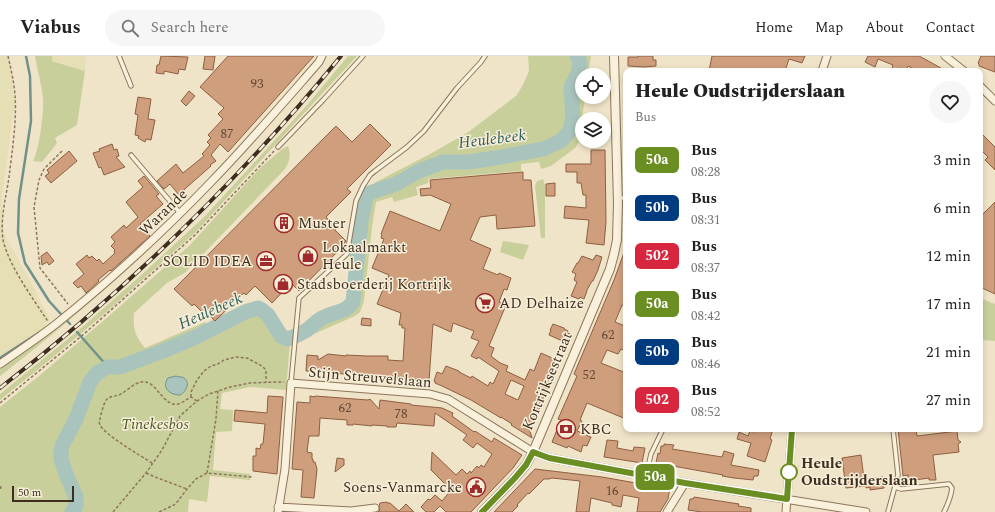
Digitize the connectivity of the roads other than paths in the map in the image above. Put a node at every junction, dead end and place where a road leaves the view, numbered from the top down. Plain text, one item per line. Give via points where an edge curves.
1 (119, 56) edge
2 (322, 56) edge
3 (363, 56) edge
4 (485, 56) edge
5 (614, 56) edge
6 (827, 56) edge
7 (945, 56) edge
8 (957, 60) edge
9 (823, 68) edge
10 (131, 86) dead end
11 (983, 89) edge
12 (995, 101) edge
13 (278, 147) road end
14 (131, 155) dead end
15 (622, 198) edge
16 (180, 213) junction
17 (0, 364) edge
18 (292, 383) junction
19 (662, 432) edge
20 (792, 432) edge
21 (893, 432) edge
22 (533, 452) junction
23 (646, 476) junction
24 (685, 483) junction
25 (895, 486) junction
26 (787, 499) junction
27 (375, 508) dead end
28 (278, 510) edge
29 (482, 512) edge
30 (667, 512) edge
31 (786, 512) edge
32 (866, 512) edge
33 (888, 512) edge
34 (944, 512) edge

1 - 10 lane
2 - 16 street, Warande via 219,174
3 - 13 lane
4 - 18 lane via 424,132 375,171 363,186 356,201 347,254 299,298
5 - 15 street, Kortrijksestraat
6 - 9 street
7 - 8 street
11 - 12 street
14 - 16 lane
15 - 22 street, Kortrijksestraat via 617,240 610,269
16 - 17 street, Warande via 100,288 48,331
18 - 22 street, Stijn Streuvelslaan via 430,394 448,399
18 - 28 street, Stijn Streuvelslaan via 285,469
19 - 23 lane via 651,454
20 - 26 street
21 - 25 lane via 898,475
22 - 23 street, Stijn Streuvelslaan via 549,458
22 - 29 street, Kortrijksestraat via 526,465
23 - 24 street, Stijn Streuvelslaan
24 - 26 street, Stijn Streuvelslaan
24 - 30 street
25 - 33 lane
25 - 34 lane via 901,489 949,484 952,488 951,494
26 - 31 street
26 - 32 street, Stijn Streuvelslaan
27 - 28 street, Stijn Streuvelslaan via 351,511

